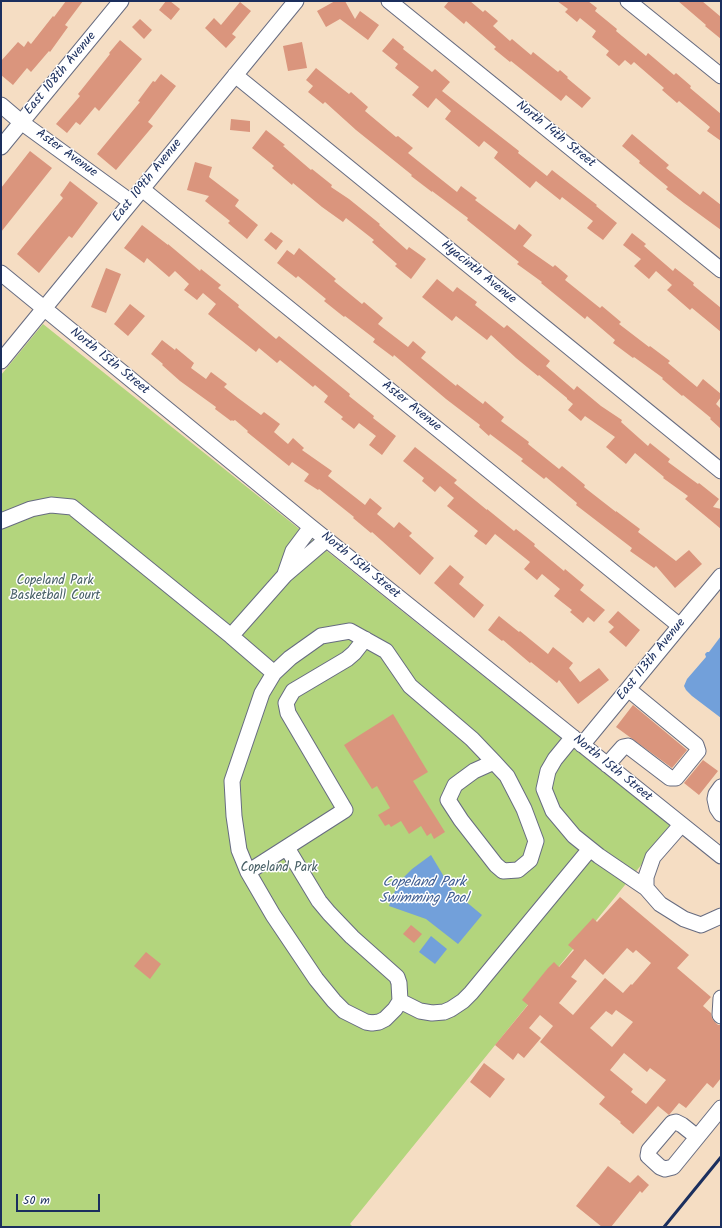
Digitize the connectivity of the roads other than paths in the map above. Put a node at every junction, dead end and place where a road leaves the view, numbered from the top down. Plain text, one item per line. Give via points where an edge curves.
1 (121, 1) edge
2 (389, 1) edge
3 (628, 1) edge
4 (289, 3) edge
5 (234, 75) junction
6 (721, 76) edge
7 (1, 105) edge
8 (21, 122) junction
9 (1, 147) edge
10 (142, 189) junction
11 (131, 202) junction
12 (721, 270) edge
13 (1, 273) edge
14 (43, 309) junction
15 (1, 361) edge
16 (721, 471) edge
17 (1, 521) edge
18 (311, 527) junction
19 (326, 540) junction
20 (285, 575) junction
21 (721, 576) edge
22 (680, 626) junction
23 (232, 636) junction
24 (365, 639) junction
25 (274, 673) junction
26 (628, 689) junction
27 (578, 741) junction
28 (494, 762) junction
29 (607, 765) junction
30 (721, 787) edge
31 (721, 814) edge
32 (681, 825) junction
33 (287, 848) junction
34 (590, 848) junction
35 (721, 856) edge
36 (248, 872) junction
37 (646, 888) junction
38 (721, 916) edge
39 (721, 998) edge
40 (400, 1001) junction
41 (721, 1016) edge
42 (721, 1108) edge
43 (697, 1137) dead end

1 - 8 street, East 108th Avenue
2 - 12 street, North 14th Street
3 - 6 street
4 - 5 street, East 109th Avenue
5 - 10 street, East 109th Avenue
5 - 16 street, Hyacinth Avenue
7 - 8 street, Aster Avenue
8 - 9 street, East 108th Avenue
8 - 11 street, Aster Avenue
10 - 11 street, East 109th Avenue
10 - 22 street, Aster Avenue
11 - 14 street, East 109th Avenue
13 - 14 street, North 15th Street
14 - 15 street, East 109th Avenue
14 - 18 street, North 15th Street
17 - 23 street via 31,509 51,505 72,507
18 - 19 street, North 15th Street
18 - 20 street via 293,551
19 - 20 street
19 - 27 street, North 15th Street
20 - 23 street
21 - 22 street, East 113th Avenue
22 - 26 street, East 113th Avenue
23 - 25 street
24 - 25 street via 350,631 321,636
24 - 28 street via 386,651 410,686 472,739
24 - 33 street via 347,659 293,691 286,703 288,713 345,810
25 - 36 street via 262,693 232,781 234,816 240,850
26 - 27 street, East 113th Avenue
26 - 29 street via 696,745 698,751 676,778 670,778 628,746 623,747
27 - 29 street, North 15th Street
27 - 34 street, East 113th Avenue via 556,759 548,771 544,789 553,811 574,836
28 - 28 street via 474,771 455,785 448,800 496,865 503,871 518,870 530,860 536,841 524,809 507,776
29 - 32 street, North 15th Street
30 - 31 street via 715,799
32 - 35 street, North 15th Street
32 - 37 street via 653,857 646,877
33 - 36 street
33 - 40 street via 329,913 397,977
34 - 37 street, East 113th Avenue
34 - 40 street via 463,1001 444,1012 432,1013 420,1011
36 - 40 street via 316,979 344,1011 366,1022 379,1022 395,1010
37 - 38 street, East 113th Avenue via 660,904 701,926
39 - 41 street
42 - 43 street

